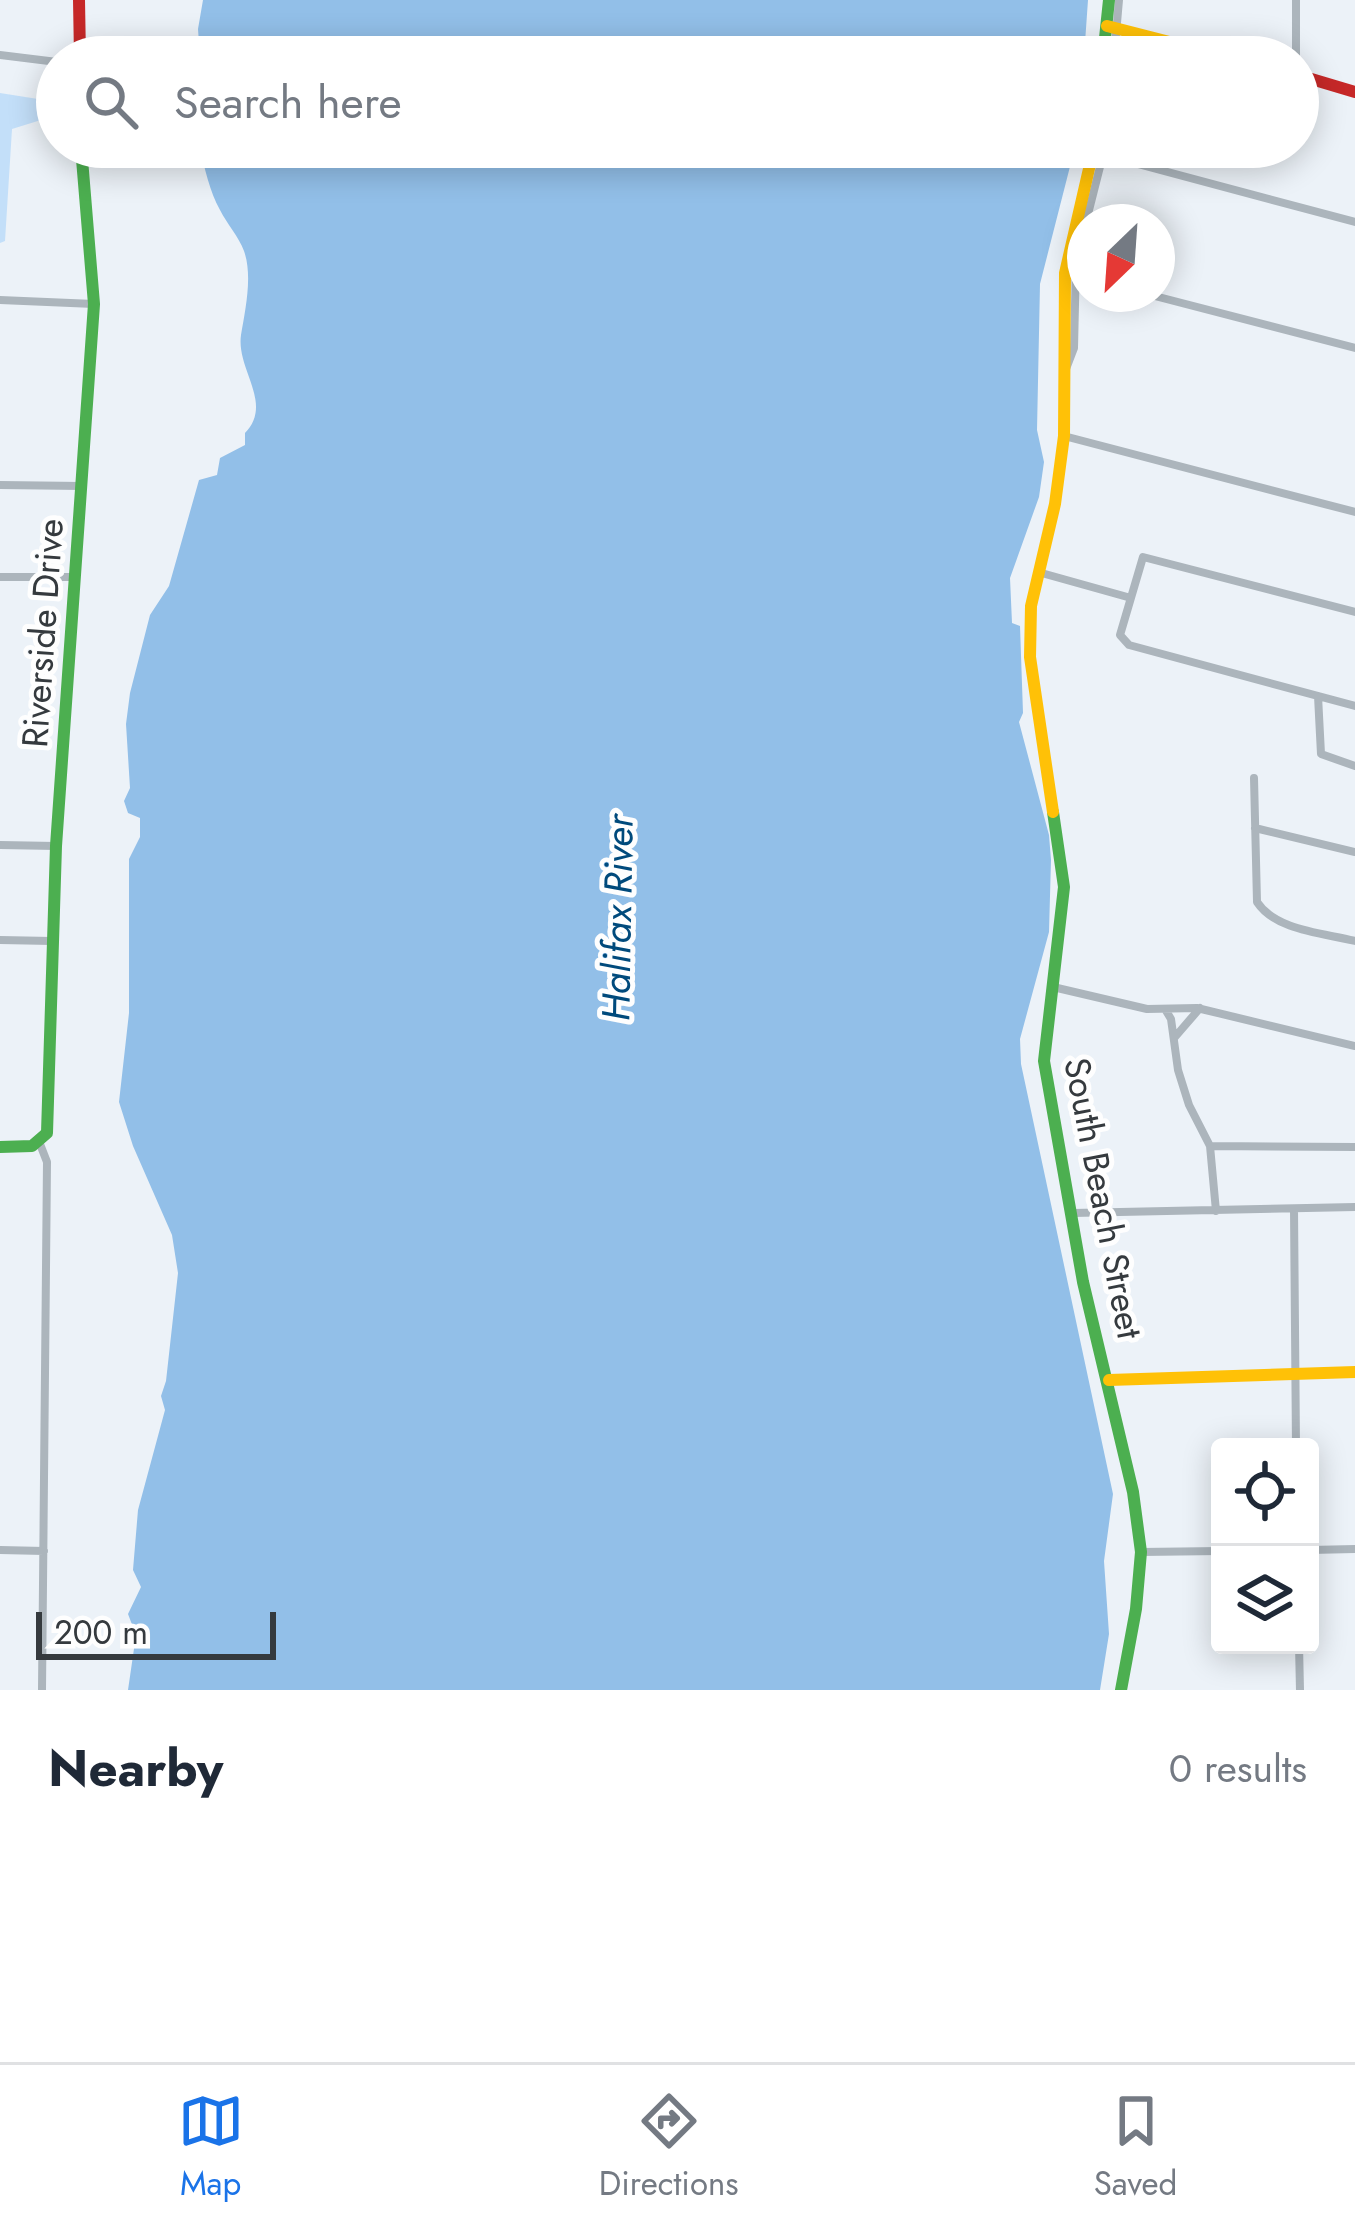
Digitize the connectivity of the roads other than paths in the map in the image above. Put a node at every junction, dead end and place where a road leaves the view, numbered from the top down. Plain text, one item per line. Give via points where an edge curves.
1 (80, 0) edge
2 (1109, 0) edge
3 (1119, 0) edge
4 (1296, 0) edge
5 (1112, 27) junction
6 (80, 36) edge
7 (1109, 36) edge
8 (1113, 36) edge
9 (1147, 36) edge
10 (1296, 36) edge
11 (0, 55) edge
12 (36, 59) edge
13 (1319, 81) edge
14 (1355, 92) edge
15 (83, 168) edge
16 (1096, 168) edge
17 (1096, 168) edge
18 (1163, 168) edge
19 (1089, 204) edge
20 (1090, 204) edge
21 (1355, 222) edge
22 (0, 300) edge
23 (1175, 301) edge
24 (94, 304) junction
25 (1071, 312) edge
26 (1355, 348) edge
27 (1064, 436) junction
28 (0, 485) edge
29 (83, 486) junction
30 (1355, 512) edge
31 (1037, 571) junction
32 (0, 577) edge
33 (75, 577) junction
34 (1131, 598) junction
35 (1355, 612) edge
36 (1318, 696) junction
37 (1355, 706) edge
38 (1355, 766) edge
39 (1254, 778) dead end
40 (1255, 828) junction
41 (0, 845) edge
42 (56, 846) junction
43 (1355, 852) edge
44 (0, 940) edge
45 (52, 941) junction
46 (1355, 941) edge
47 (1052, 987) junction
48 (1200, 1008) junction
49 (1165, 1010) junction
50 (1174, 1038) junction
51 (1355, 1046) edge
52 (40, 1134) junction
53 (1210, 1146) junction
54 (0, 1147) edge
55 (1355, 1147) edge
56 (1355, 1207) edge
57 (1294, 1208) junction
58 (1216, 1210) junction
59 (1073, 1213) junction
60 (1296, 1372) junction
61 (1355, 1372) edge
62 (1109, 1380) junction
63 (1296, 1438) edge
64 (1355, 1549) edge
65 (0, 1550) edge
66 (1319, 1550) edge
67 (44, 1551) junction
68 (1211, 1551) edge
69 (1141, 1552) junction
70 (1299, 1654) edge
71 (42, 1690) edge
72 (1121, 1690) edge
73 (1300, 1690) edge

1 - 6 street
2 - 5 street
3 - 5 street
4 - 10 street
5 - 7 street
5 - 8 street
5 - 9 street
11 - 12 street
13 - 14 street
15 - 24 street, Riverside Drive
16 - 20 street
17 - 19 street, South Beach Street
18 - 21 street
22 - 24 street
23 - 26 street
24 - 29 street, Riverside Drive
25 - 27 street, South Beach Street
27 - 30 street
27 - 31 street, South Beach Street
28 - 29 street
29 - 33 street, Riverside Drive
31 - 34 street
31 - 47 street, South Beach Street via 1030,657 1064,887
32 - 33 street
33 - 42 street, Riverside Drive
34 - 35 street via 1143,557
34 - 36 street via 1120,635 1129,646
36 - 37 street
36 - 38 street via 1321,754
39 - 40 street
40 - 43 street
40 - 46 street via 1255,895 1264,913
41 - 42 street
42 - 45 street, Riverside Drive
44 - 45 street
45 - 52 street, Riverside Drive
47 - 49 street
47 - 59 street, South Beach Street via 1044,1060
48 - 49 street
48 - 50 street
48 - 51 street
49 - 50 street
50 - 53 street via 1189,1105
52 - 54 street via 29,1149
52 - 67 street, Riverside Drive via 47,1162
53 - 55 street
53 - 58 street
56 - 57 street
57 - 58 street
57 - 60 street
58 - 59 street
59 - 62 street, South Beach Street
60 - 61 street
60 - 62 street
60 - 63 street
62 - 69 street, South Beach Street
64 - 66 street
65 - 67 street
67 - 71 street, Riverside Drive
68 - 69 street
69 - 72 street, South Beach Street
70 - 73 street

